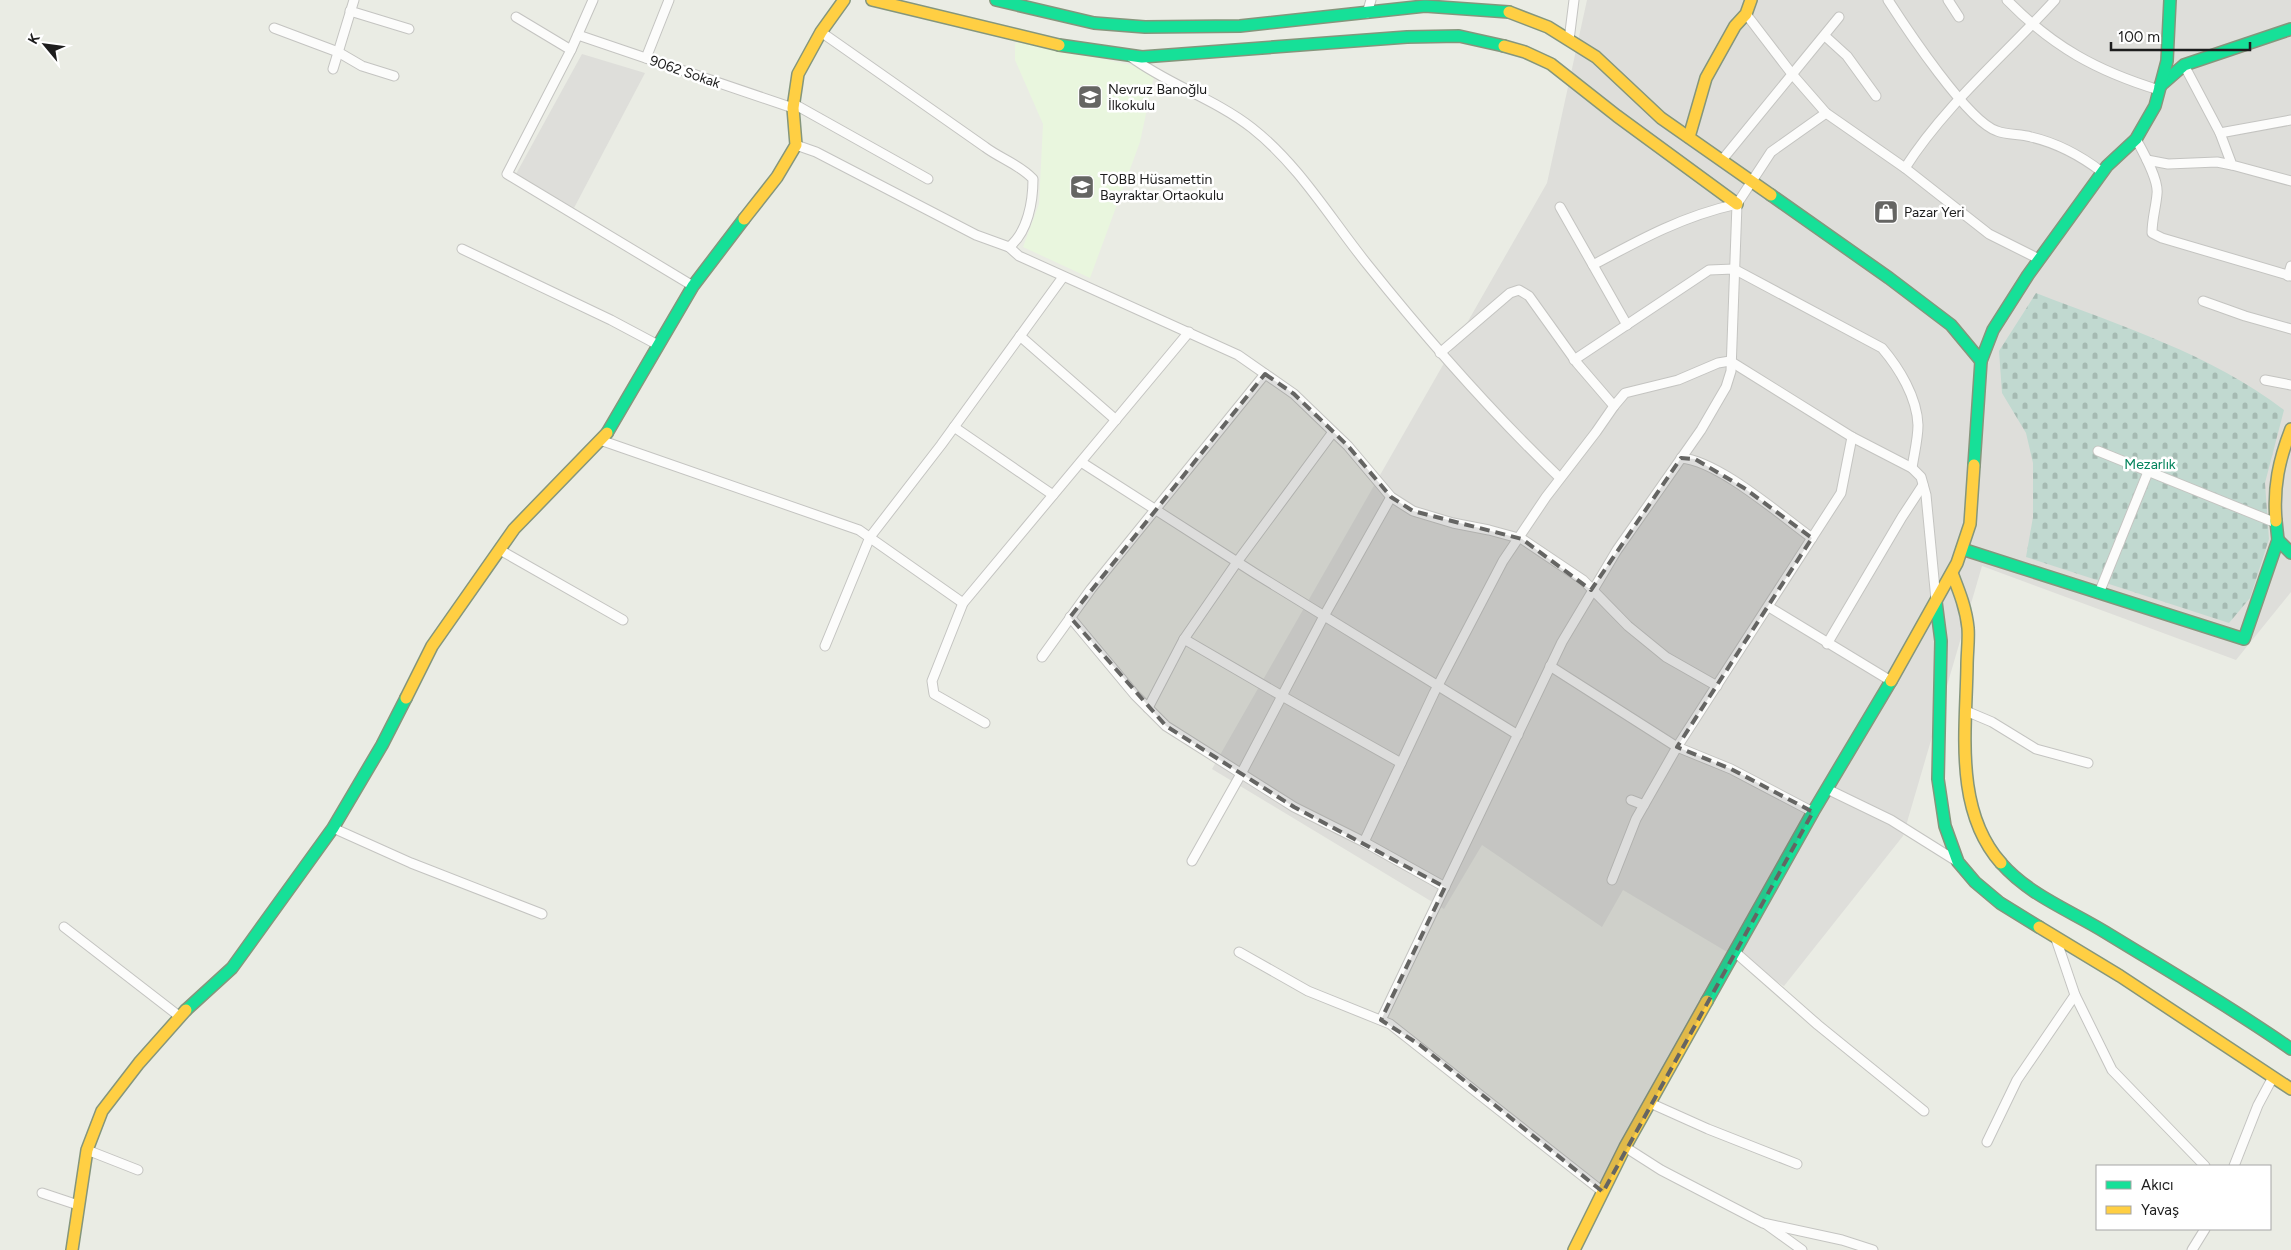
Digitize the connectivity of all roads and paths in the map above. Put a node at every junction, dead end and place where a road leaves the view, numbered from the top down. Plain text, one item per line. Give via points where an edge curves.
1 (354, 0) edge
2 (593, 0) edge
3 (669, 0) edge
4 (844, 0) edge
5 (872, 0) edge
6 (996, 0) edge
7 (1371, 0) edge
8 (1574, 0) edge
9 (1751, 0) edge
10 (1888, 0) edge
11 (1948, 0) edge
12 (2008, 0) edge
13 (2055, 0) edge
14 (2170, 0) edge
15 (1033, 4) edge
16 (350, 11) junction
17 (1367, 13) junction
18 (1746, 14) junction
19 (516, 17) dead end
20 (1838, 17) dead end
21 (1959, 17) dead end
22 (2032, 25) junction
23 (274, 28) dead end
24 (409, 28) dead end
25 (2291, 29) edge
26 (821, 32) junction
27 (578, 35) junction
28 (1825, 36) junction
29 (1569, 40) junction
30 (571, 50) junction
31 (338, 52) junction
32 (1128, 56) junction
33 (646, 58) junction
34 (2184, 65) junction
35 (333, 69) dead end
36 (1792, 74) junction
37 (394, 76) dead end
38 (2160, 88) junction
39 (1876, 96) dead end
40 (1960, 99) junction
41 (794, 106) junction
42 (1826, 113) junction
43 (2291, 120) edge
44 (2220, 133) junction
45 (1689, 137) junction
46 (2136, 139) junction
47 (796, 145) junction
48 (1722, 160) junction
49 (2147, 160) junction
50 (2232, 165) junction
51 (1905, 168) junction
52 (2102, 172) junction
53 (928, 179) dead end
54 (1750, 180) junction
55 (2291, 180) edge
56 (1736, 204) junction
57 (1560, 206) dead end
58 (1009, 246) junction
59 (462, 249) dead end
60 (2039, 260) junction
61 (1593, 265) junction
62 (2291, 266) edge
63 (1734, 269) junction
64 (1063, 276) junction
65 (2290, 276) edge
66 (693, 286) junction
67 (2203, 301) dead end
68 (1627, 325) junction
69 (2291, 329) edge
70 (1189, 332) junction
71 (1020, 336) junction
72 (658, 345) junction
73 (1440, 353) junction
74 (1574, 360) junction
75 (1981, 361) junction
76 (1730, 362) junction
77 (1265, 374) junction
78 (2265, 380) dead end
79 (2291, 385) edge
80 (1614, 406) junction
81 (1116, 420) junction
82 (954, 428) junction
83 (2291, 429) edge
84 (1333, 432) junction
85 (1852, 437) junction
86 (600, 440) junction
87 (2098, 450) dead end
88 (1681, 458) junction
89 (1080, 462) junction
90 (1912, 468) junction
91 (2148, 472) junction
92 (1560, 478) junction
93 (1923, 486) junction
94 (1053, 495) junction
95 (1391, 497) junction
96 (1155, 510) junction
97 (2276, 523) junction
98 (870, 537) junction
99 (1518, 538) junction
100 (1812, 538) junction
101 (2278, 540) junction
102 (1962, 549) junction
103 (500, 550) junction
104 (2291, 553) edge
105 (1237, 562) junction
106 (1952, 573) junction
107 (1591, 590) junction
108 (2099, 593) junction
109 (1936, 602) junction
110 (963, 603) junction
111 (1768, 607) junction
112 (1324, 616) junction
113 (1070, 618) junction
114 (623, 620) dead end
115 (1184, 639) junction
116 (1827, 644) junction
117 (825, 646) dead end
118 (1042, 657) dead end
119 (1550, 666) junction
120 (1891, 681) junction
121 (1438, 686) junction
122 (1717, 686) junction
123 (1282, 696) junction
124 (1148, 708) junction
125 (1966, 711) junction
126 (984, 723) dead end
127 (1518, 735) junction
128 (1677, 747) junction
129 (1401, 763) junction
130 (2088, 763) dead end
131 (1241, 774) junction
132 (1827, 790) junction
133 (1631, 800) dead end
134 (1644, 805) junction
135 (1813, 812) junction
136 (333, 828) junction
137 (1364, 842) junction
138 (1192, 861) dead end
139 (1958, 862) junction
140 (1612, 880) dead end
141 (1445, 887) junction
142 (542, 914) dead end
143 (64, 927) dead end
144 (2056, 939) junction
145 (1239, 952) dead end
146 (1734, 952) junction
147 (2075, 995) junction
148 (179, 1016) junction
149 (1381, 1020) junction
150 (2291, 1048) edge
151 (2273, 1077) junction
152 (2291, 1089) edge
153 (1650, 1103) junction
154 (1924, 1111) dead end
155 (1987, 1142) dead end
156 (1625, 1147) junction
157 (87, 1150) junction
158 (1797, 1164) dead end
159 (2204, 1165) edge
160 (2234, 1165) edge
161 (138, 1170) dead end
162 (1603, 1192) junction
163 (42, 1194) dead end
164 (78, 1205) junction
165 (1763, 1222) junction
166 (2204, 1230) edge
167 (72, 1250) edge
168 (1574, 1250) edge
169 (1802, 1250) edge
170 (1873, 1250) edge
171 (2192, 1250) edge

1 - 16 street
2 - 27 street
3 - 33 street
4 - 26 street
5 - 32 street via 1062,46
6 - 15 street
7 - 17 street
8 - 29 street
9 - 18 street
10 - 40 street
11 - 21 street
12 - 22 street
13 - 22 street
14 - 38 street via 2167,61
15 - 17 street via 1094,23 1145,27 1240,26
16 - 24 street
16 - 31 street
17 - 29 street via 1425,6 1504,10
18 - 36 street
18 - 45 street via 1735,26 1706,78
19 - 30 street
20 - 28 street
22 - 38 street via 2052,41 2108,72
22 - 40 street
23 - 31 street
25 - 34 street
26 - 41 street via 798,74
26 - 58 street via 987,149 1022,168 1032,179 1033,201 1014,243
27 - 30 street
27 - 33 street, 9062 Sokak
28 - 36 street
28 - 39 street via 1847,56
29 - 45 street via 1596,57 1661,118
30 - 66 street via 507,174
31 - 35 street
31 - 37 street via 362,66
32 - 56 street via 1211,53 1407,37 1459,36 1498,44 1552,64
32 - 73 street via 1170,82 1221,107 1259,135 1294,168
33 - 41 street, 9062 Sokak
34 - 38 street
34 - 44 street
36 - 42 street
36 - 48 street
38 - 46 street via 2155,106
40 - 51 street
40 - 52 street via 1996,131 2053,144
41 - 47 street
41 - 53 street, 9062 Sokak
42 - 51 street
42 - 54 street via 1771,152
43 - 44 street
44 - 50 street
45 - 48 street
46 - 49 street
46 - 52 street
47 - 58 street via 816,152 976,235
47 - 66 street via 777,177
48 - 54 street
49 - 50 street via 2182,165 2196,162
49 - 65 street via 2158,192 2152,233
50 - 55 street
51 - 60 street via 1989,234
52 - 60 street
54 - 56 street
54 - 75 street via 1951,326
56 - 61 street via 1668,225
56 - 63 street
57 - 61 street
58 - 64 street via 1018,256
59 - 72 street
60 - 75 street via 1993,330
61 - 68 street
62 - 65 street
63 - 68 street via 1709,270
63 - 76 street
63 - 90 street via 1882,348 1895,364 1916,408 1918,426
64 - 70 street
64 - 71 street
66 - 72 street
67 - 69 street
68 - 74 street
70 - 77 street via 1238,356
70 - 81 street
71 - 81 street
71 - 82 street
72 - 86 street via 608,432
73 - 74 street via 1510,293 1519,290 1529,296
73 - 92 street
74 - 80 street
75 - 102 street via 1970,524
76 - 80 street via 1718,363 1678,380 1625,393
76 - 85 street
76 - 88 street via 1726,387
77 - 84 street via 1294,394
77 - 96 street
78 - 79 street
80 - 92 street
81 - 89 street
82 - 94 street
82 - 98 street
83 - 97 street via 2280,460
84 - 95 street
84 - 105 street
85 - 90 street
85 - 100 street via 1841,493
86 - 98 street via 859,530
86 - 103 street via 514,529
87 - 91 street
88 - 100 street via 1695,459 1744,488
88 - 107 street
89 - 94 street
89 - 96 street
90 - 93 street via 1921,477
91 - 97 street
91 - 108 street
92 - 99 street
93 - 109 street
93 - 116 street
94 - 110 street
95 - 99 street via 1413,511
95 - 112 street
96 - 105 street
96 - 113 street via 1090,588
97 - 101 street
98 - 110 street
98 - 117 street
99 - 107 street via 1583,580
99 - 121 street
100 - 111 street
101 - 104 street
101 - 108 street via 2244,639
102 - 106 street
102 - 108 street
103 - 114 street
103 - 136 street via 432,646 382,745
105 - 112 street
105 - 115 street
106 - 109 street
106 - 125 street via 1963,600 1968,629
107 - 119 street
107 - 122 street via 1666,657
109 - 120 street
109 - 139 street via 1941,641 1938,779 1946,826
110 - 126 street via 932,681 934,694
111 - 116 street
111 - 122 street
112 - 121 street
112 - 123 street
113 - 118 street
113 - 124 street
115 - 123 street
115 - 124 street
116 - 120 street
119 - 127 street
119 - 128 street
120 - 132 street
121 - 127 street
121 - 129 street
122 - 128 street
123 - 129 street
123 - 131 street
124 - 131 street via 1166,726
125 - 130 street via 2036,748
125 - 150 street via 1965,764 1970,800 1979,830 1991,852 2013,877 2048,901 2236,1010
127 - 141 street
128 - 134 street
128 - 135 street via 1740,773
129 - 137 street
131 - 137 street via 1294,807
131 - 138 street
132 - 135 street
132 - 139 street via 1891,820
133 - 134 street
134 - 140 street
135 - 146 street
136 - 142 street via 411,863
136 - 148 street via 232,968
137 - 141 street
139 - 144 street via 2000,904
141 - 149 street
143 - 148 street
144 - 147 street
144 - 151 street via 2120,976
145 - 149 street via 1308,991
146 - 153 street
146 - 154 street
147 - 155 street via 2017,1080
147 - 159 street via 2112,1070
148 - 157 street via 102,1111
149 - 162 street via 1420,1045
151 - 152 street
151 - 160 street
153 - 156 street
153 - 158 street
156 - 162 street
156 - 165 street via 1661,1170
157 - 161 street
157 - 164 street
162 - 168 street
163 - 164 street
164 - 167 street
165 - 169 street
165 - 170 street
166 - 171 street

